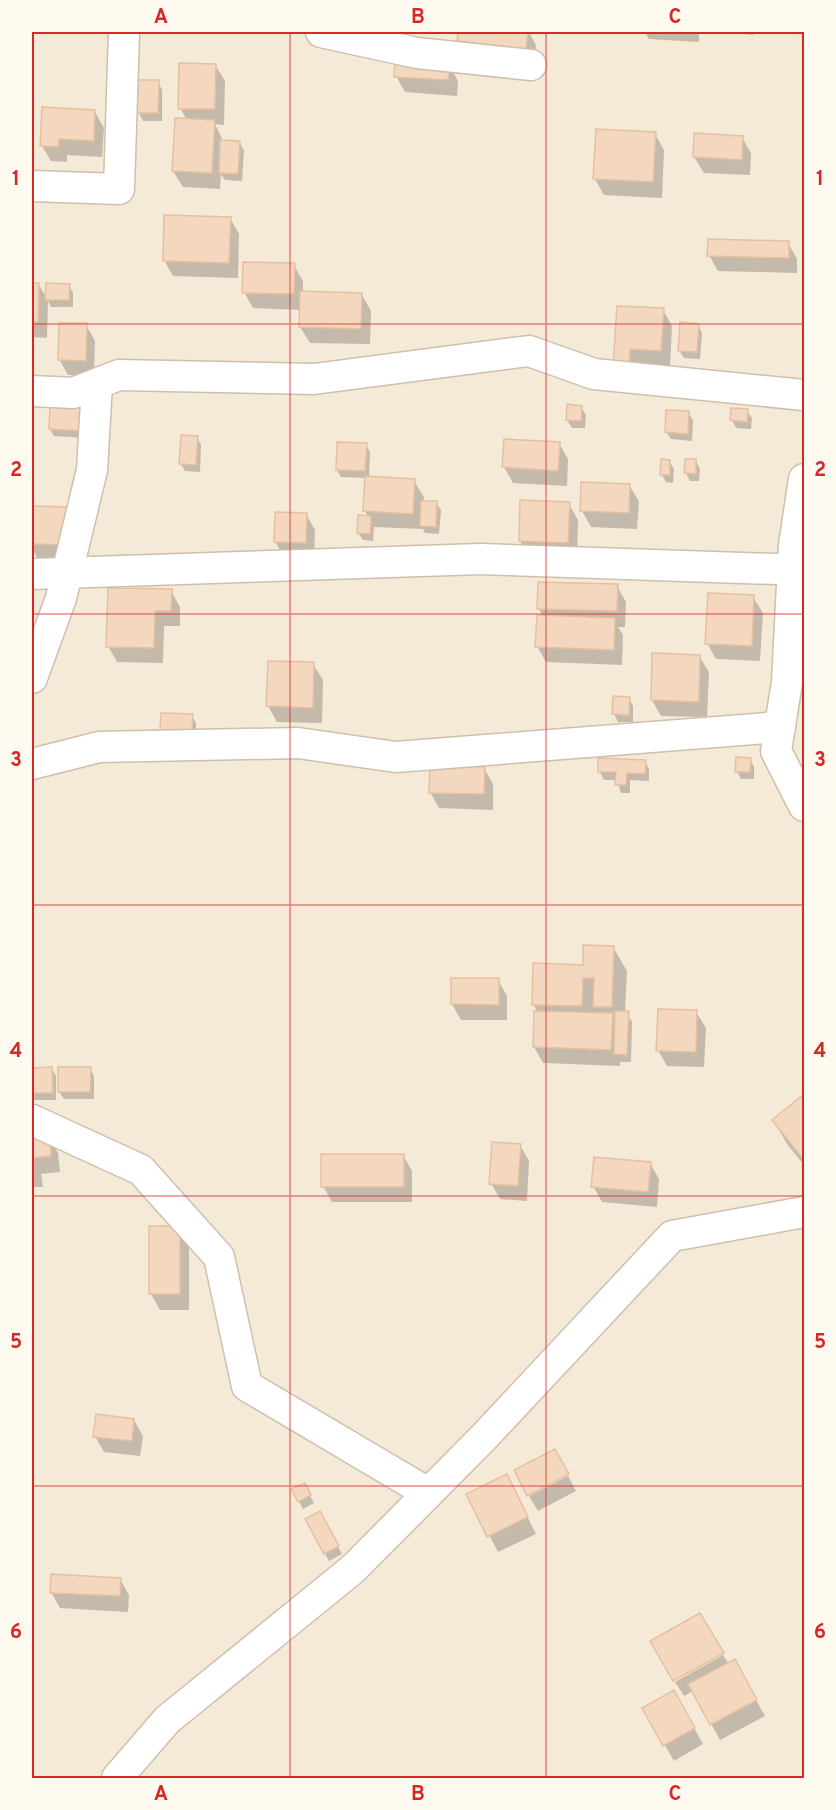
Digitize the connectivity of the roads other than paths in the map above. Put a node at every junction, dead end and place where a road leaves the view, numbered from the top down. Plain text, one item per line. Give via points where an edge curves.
1 (124, 32) edge
2 (321, 32) edge
3 (531, 65) dead end
4 (32, 186) edge
5 (97, 384) junction
6 (32, 391) edge
7 (804, 394) edge
8 (804, 479) edge
9 (798, 569) edge
10 (32, 574) edge
11 (67, 575) junction
12 (32, 678) edge
13 (780, 727) junction
14 (32, 764) edge
15 (804, 806) edge
16 (32, 1120) edge
17 (804, 1212) edge
18 (428, 1493) junction
19 (117, 1779) edge

1 - 4 street via 119,189
2 - 3 street via 417,53
5 - 6 street via 73,393
5 - 7 street via 119,375 314,379 529,351 594,374
5 - 11 street via 92,470
8 - 9 street
9 - 11 street via 481,559
9 - 13 street
10 - 11 street
11 - 12 street
13 - 14 street via 396,757 298,742 99,747
13 - 15 street via 776,751
16 - 18 street via 141,1170 219,1257 248,1386
17 - 18 street via 672,1236
18 - 19 street via 353,1569 167,1720

